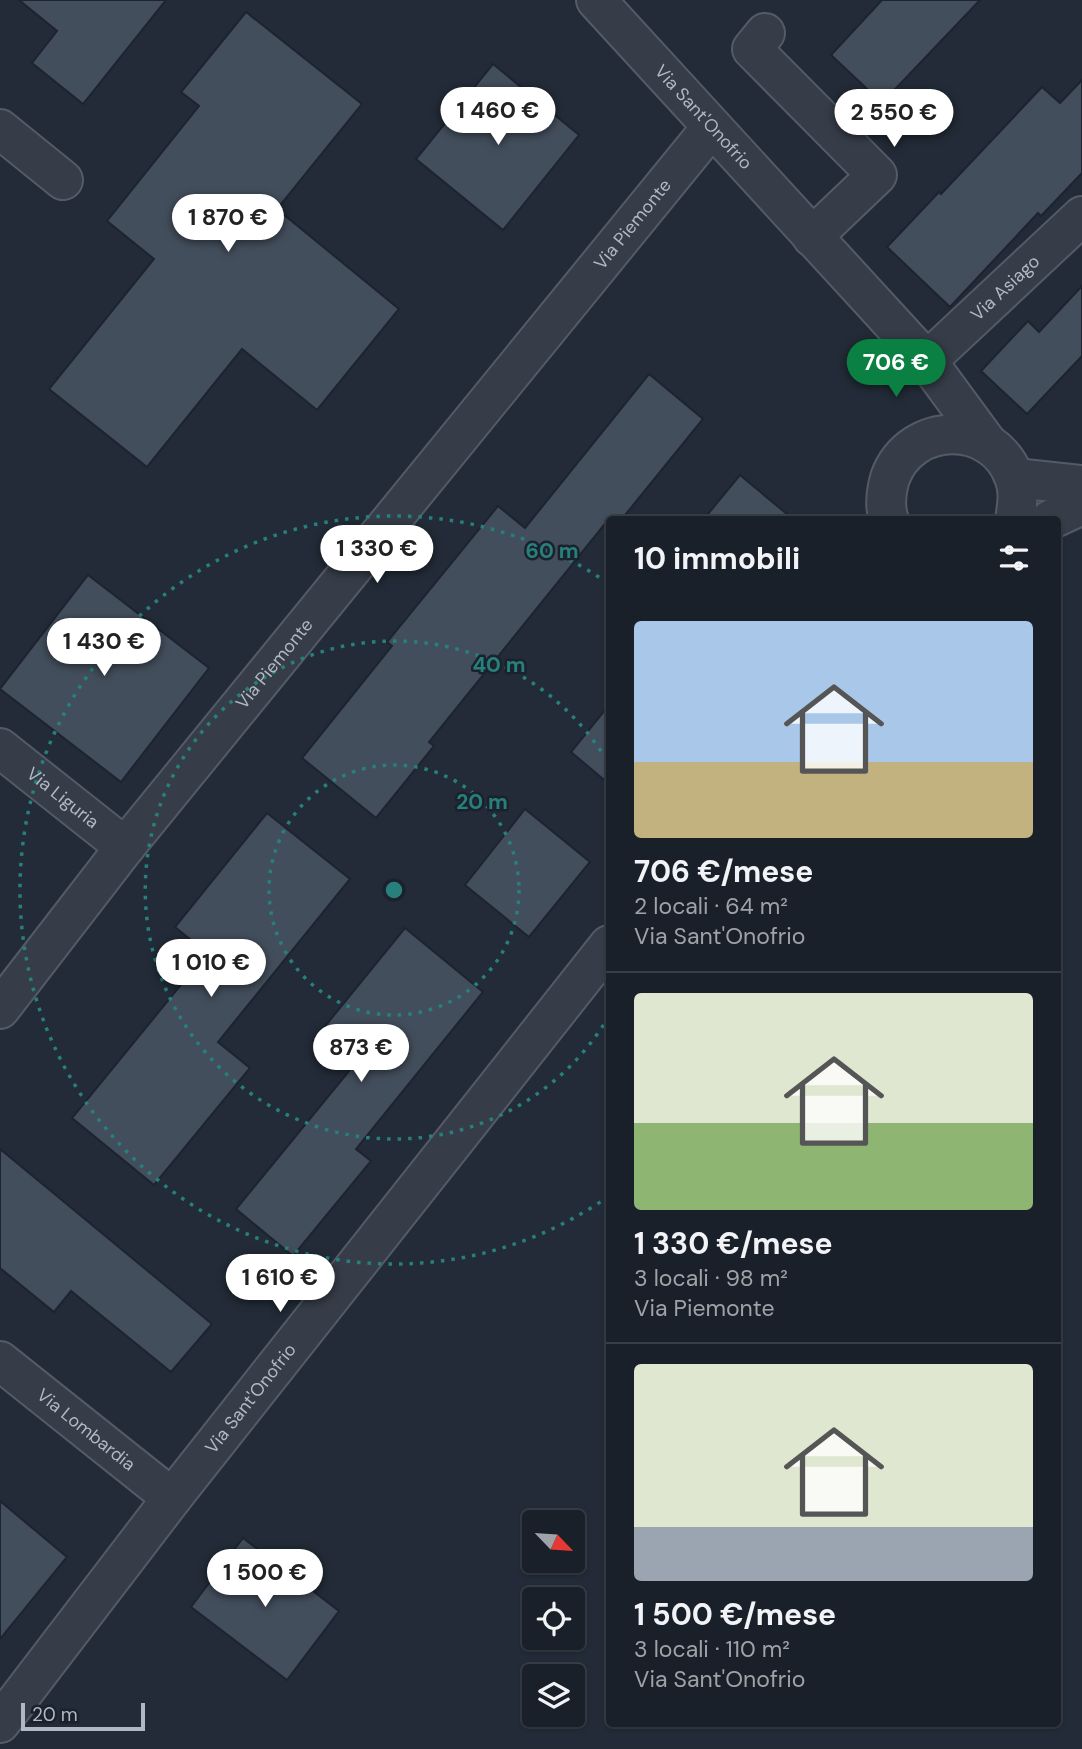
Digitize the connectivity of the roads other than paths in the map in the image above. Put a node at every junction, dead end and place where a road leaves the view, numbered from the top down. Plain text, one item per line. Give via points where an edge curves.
1 (596, 0) edge
2 (765, 33) dead end
3 (711, 128) junction
4 (0, 129) edge
5 (63, 180) dead end
6 (1082, 216) edge
7 (812, 237) junction
8 (927, 361) junction
9 (925, 439) junction
10 (988, 444) junction
11 (1015, 478) junction
12 (1082, 485) edge
13 (1082, 505) edge
14 (888, 516) edge
15 (1016, 516) edge
16 (1059, 516) edge
17 (0, 748) edge
18 (125, 847) junction
19 (606, 949) edge
20 (0, 1009) edge
21 (0, 1361) edge
22 (172, 1499) junction
23 (0, 1723) edge

1 - 3 street, Via Sant'Onofrio
2 - 7 street via 752,49 877,174
3 - 7 street, Via Sant'Onofrio
3 - 18 street, Via Piemonte
4 - 5 street
6 - 8 street, Via Asiago
7 - 8 street, Via Sant'Onofrio
8 - 9 street
8 - 10 street, Via Sant'Onofrio
9 - 10 street via 968,435
9 - 14 street via 894,469 886,489
10 - 11 street, Via Sant'Onofrio
11 - 12 street
11 - 15 street
13 - 16 street
17 - 18 street, Via Liguria
18 - 20 street, Via Piemonte
19 - 22 street, Via Sant'Onofrio
21 - 22 street, Via Lombardia
22 - 23 street, Via Sant'Onofrio

